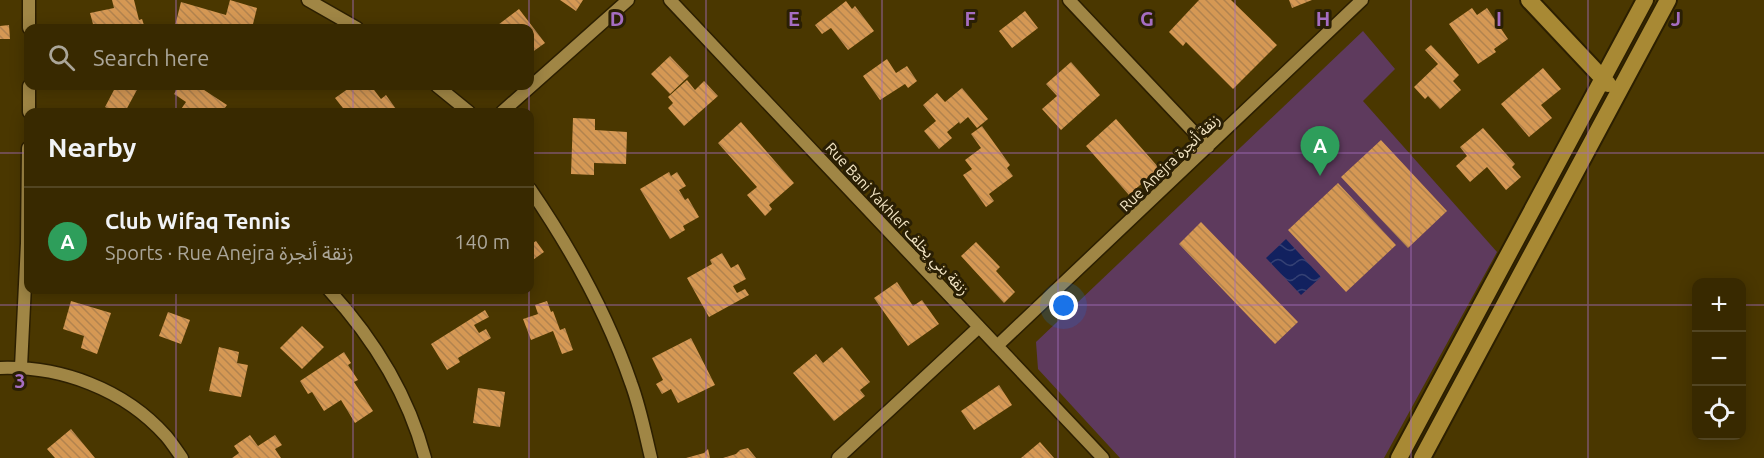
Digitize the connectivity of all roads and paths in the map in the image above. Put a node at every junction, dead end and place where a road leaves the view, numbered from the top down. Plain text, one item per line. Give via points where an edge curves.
1 (28, 0) edge
2 (308, 0) edge
3 (628, 0) edge
4 (670, 0) edge
5 (1069, 0) edge
6 (1362, 0) edge
7 (1529, 0) edge
8 (1645, 0) edge
9 (1668, 0) edge
10 (29, 24) edge
11 (350, 24) edge
12 (1602, 78) junction
13 (534, 84) edge
14 (29, 90) edge
15 (442, 90) edge
16 (527, 90) edge
17 (1617, 93) junction
18 (29, 108) edge
19 (464, 108) edge
20 (506, 108) edge
21 (1208, 147) junction
22 (534, 195) edge
23 (25, 294) edge
24 (332, 294) edge
25 (979, 327) junction
26 (998, 346) junction
27 (21, 367) junction
28 (0, 368) edge
29 (183, 458) edge
30 (425, 458) edge
31 (651, 458) edge
32 (838, 458) edge
33 (1103, 458) edge
34 (1399, 458) edge
35 (1422, 458) edge

1 - 10 street
2 - 11 street
3 - 13 street
4 - 25 street, Rue Bani Yakhlef زنقة بني يخلف
5 - 21 street
6 - 21 street, Rue Anejra زنقة أنجرة
7 - 12 street
8 - 12 street
9 - 17 street
12 - 17 street
12 - 34 street
14 - 18 street
15 - 19 street
16 - 20 street
17 - 35 street
21 - 26 street, Rue Anejra زنقة أنجرة
22 - 31 street via 577,264 613,334 632,385
23 - 27 street
24 - 30 street via 379,352 408,406
25 - 26 street, Rue Bani Yakhlef زنقة بني يخلف
25 - 32 street
26 - 33 street, Rue Bani Yakhlef زنقة بني يخلف
27 - 28 street
27 - 29 street via 62,374 100,387 135,408

